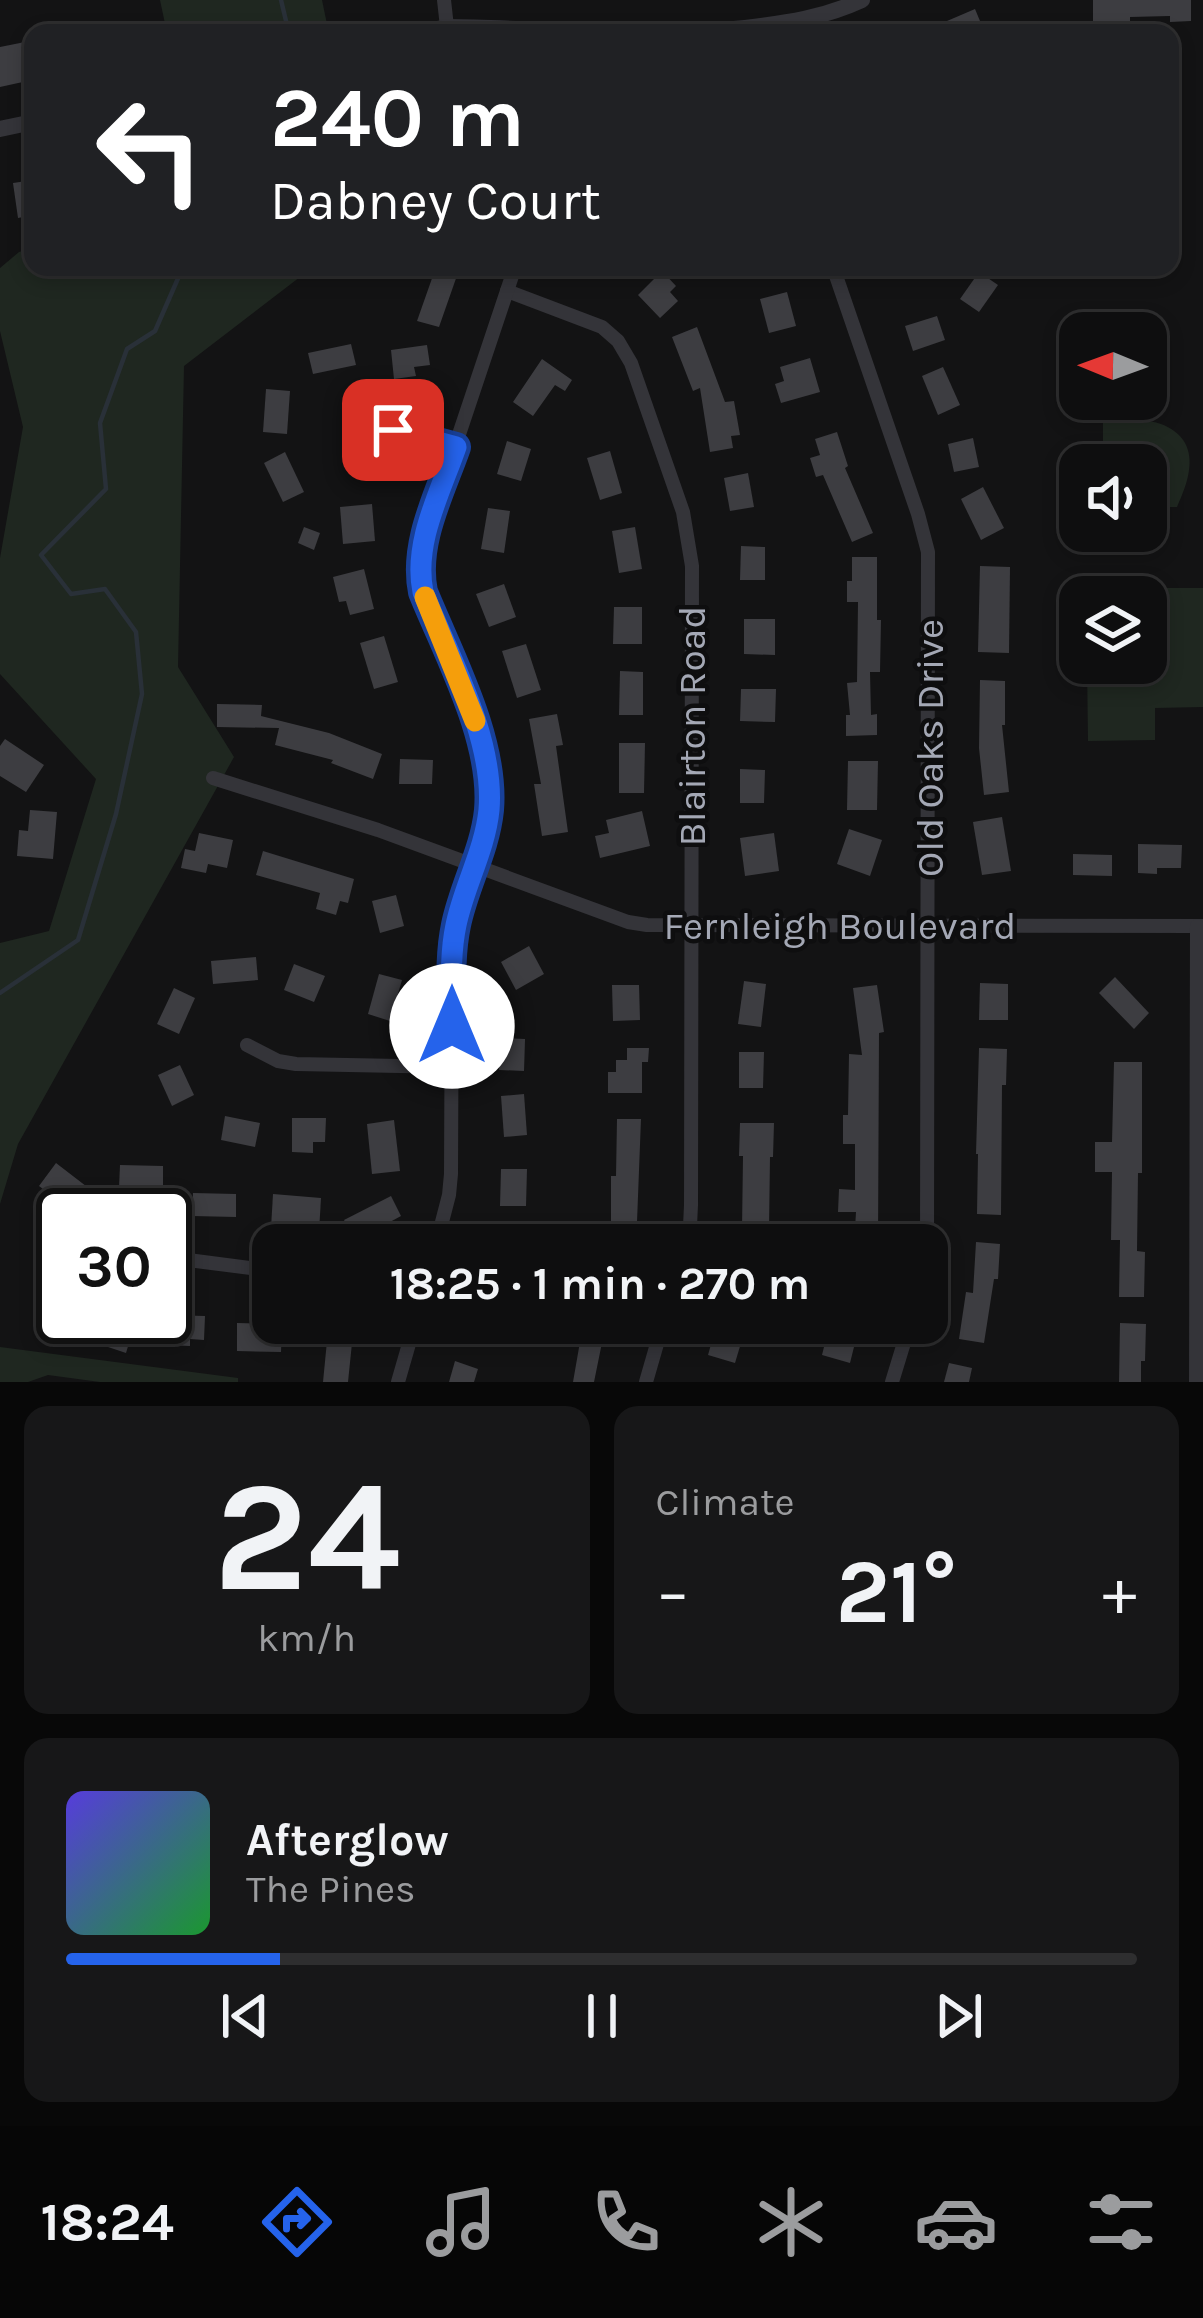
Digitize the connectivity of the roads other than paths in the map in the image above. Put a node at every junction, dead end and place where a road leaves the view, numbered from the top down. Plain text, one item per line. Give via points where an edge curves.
1 (862, 0) edge
2 (792, 24) edge
3 (512, 276) edge
4 (837, 276) edge
5 (507, 291) junction
6 (356, 434) dead end
7 (456, 447) junction
8 (213, 778) dead end
9 (476, 865) junction
10 (691, 925) junction
11 (928, 925) junction
12 (1200, 926) edge
13 (247, 1045) dead end
14 (452, 1066) junction
15 (441, 1224) edge
16 (689, 1224) edge
17 (927, 1224) edge
18 (192, 1260) edge
19 (252, 1268) edge
20 (409, 1344) edge
21 (657, 1344) edge
22 (904, 1344) edge
23 (398, 1382) edge
24 (646, 1382) edge
25 (892, 1382) edge
26 (1196, 1382) edge

1 - 2 street
3 - 5 street
4 - 11 street, Old Oaks Drive via 928,552
5 - 7 street
5 - 10 street, Blairton Road via 592,322 618,341 683,512 692,566
6 - 7 street via 393,430
7 - 9 street via 418,570 486,758 489,813
8 - 9 street, Fernleigh Boulevard
9 - 10 street, Fernleigh Boulevard via 628,922
9 - 14 street via 452,946
10 - 11 street, Fernleigh Boulevard
10 - 16 street, Blairton Road
11 - 12 street, Fernleigh Boulevard
11 - 17 street, Old Oaks Drive
12 - 26 street
13 - 14 street via 296,1064
14 - 15 street
18 - 19 street
20 - 23 street
21 - 24 street
22 - 25 street

